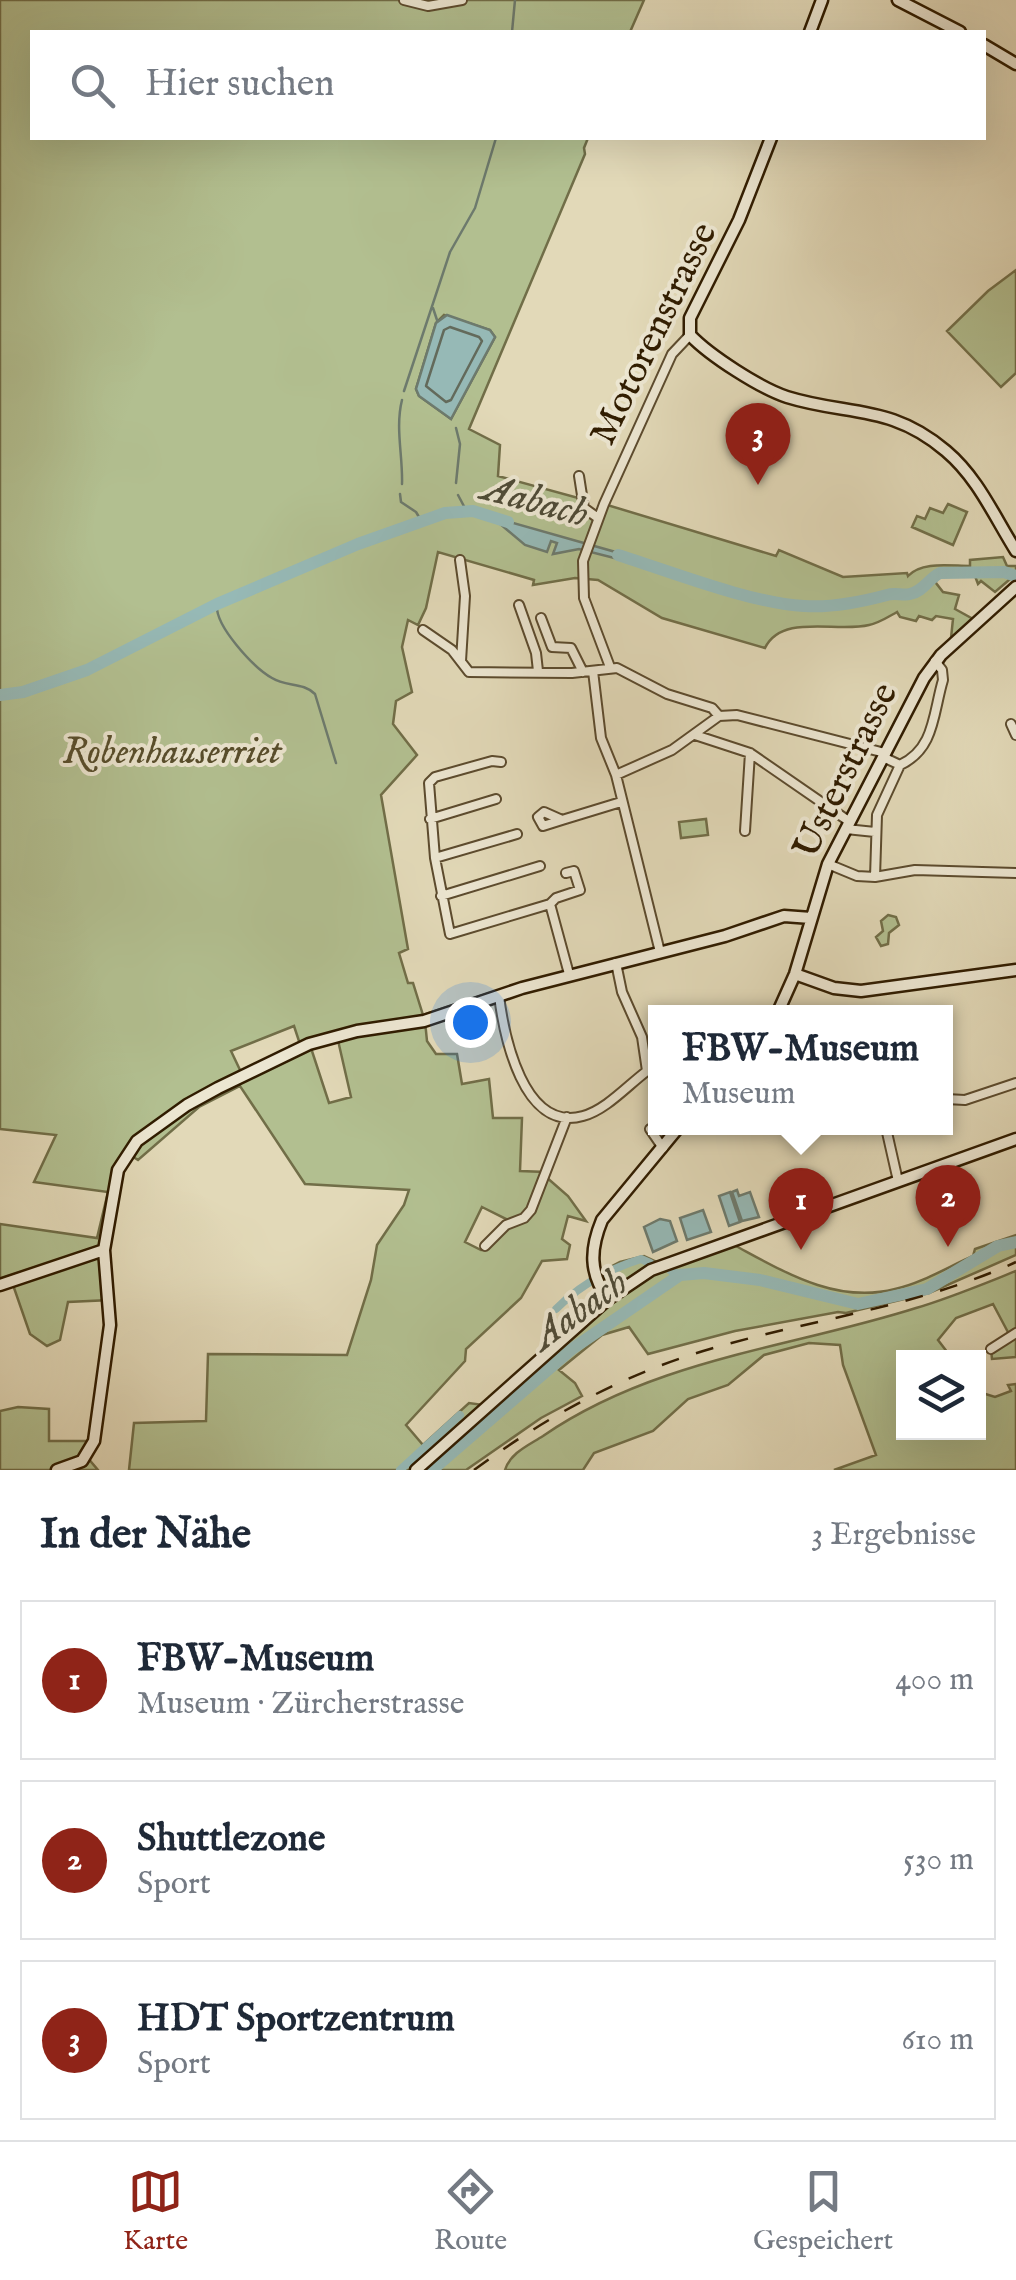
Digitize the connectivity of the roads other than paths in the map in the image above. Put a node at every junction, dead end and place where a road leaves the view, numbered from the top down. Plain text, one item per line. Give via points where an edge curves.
1 (404, 0) edge
2 (462, 0) edge
3 (822, 0) edge
4 (898, 0) edge
5 (811, 30) edge
6 (956, 30) edge
7 (986, 46) edge
8 (1016, 64) edge
9 (770, 140) edge
10 (690, 335) junction
11 (580, 476) dead end
12 (598, 518) junction
13 (1016, 551) edge
14 (460, 560) dead end
15 (1016, 587) edge
16 (519, 605) dead end
17 (541, 618) dead end
18 (422, 630) dead end
19 (460, 661) junction
20 (936, 661) junction
21 (610, 668) junction
22 (593, 670) junction
23 (538, 671) junction
24 (582, 672) junction
25 (719, 716) junction
26 (1011, 724) dead end
27 (695, 735) junction
28 (1016, 735) edge
29 (750, 754) junction
30 (884, 755) junction
31 (501, 762) dead end
32 (900, 766) junction
33 (616, 775) junction
34 (496, 799) dead end
35 (621, 802) junction
36 (860, 802) junction
37 (879, 811) junction
38 (430, 819) junction
39 (562, 820) dead end
40 (848, 826) junction
41 (745, 832) dead end
42 (875, 832) junction
43 (517, 834) dead end
44 (435, 858) junction
45 (828, 864) junction
46 (540, 866) dead end
47 (566, 873) dead end
48 (1016, 873) edge
49 (875, 877) junction
50 (441, 896) junction
51 (550, 904) junction
52 (811, 918) junction
53 (660, 952) junction
54 (616, 962) junction
55 (1016, 970) edge
56 (569, 974) junction
57 (795, 974) junction
58 (498, 996) junction
59 (781, 1005) edge
60 (648, 1057) edge
61 (648, 1074) edge
62 (1016, 1083) edge
63 (953, 1099) edge
64 (567, 1117) junction
65 (654, 1135) edge
66 (673, 1135) edge
67 (888, 1135) edge
68 (1016, 1139) edge
69 (663, 1148) junction
70 (898, 1181) junction
71 (485, 1246) dead end
72 (104, 1250) junction
73 (0, 1285) edge
74 (608, 1298) junction
75 (1016, 1333) edge
76 (991, 1349) dead end
77 (57, 1470) edge
78 (416, 1470) edge

1 - 2 street via 428,6
3 - 5 street
4 - 6 street
7 - 8 street
9 - 10 street, Motorenstrasse via 740,220 690,318
10 - 12 street, Motorenstrasse via 675,349
10 - 13 street via 777,393 877,414 924,435 973,479
11 - 12 street via 584,508
12 - 21 street, Motorenstrasse via 585,554 583,593
14 - 19 street
15 - 20 street, Usterstrasse
16 - 23 street
17 - 24 street via 552,647 570,648
18 - 19 street
19 - 23 street via 472,672
20 - 30 street, Usterstrasse
20 - 32 street via 943,680 929,737
21 - 22 street
21 - 25 street
22 - 24 street
22 - 33 street via 601,738
23 - 24 street
25 - 27 street
25 - 30 street via 737,715
26 - 28 street
27 - 29 street
27 - 33 street
29 - 40 street
29 - 41 street
30 - 32 street
30 - 36 street, Usterstrasse
31 - 38 street via 432,778
32 - 37 street
33 - 35 street
34 - 38 street
35 - 39 street
35 - 53 street
36 - 37 street
36 - 40 street, Usterstrasse
37 - 42 street
38 - 44 street
40 - 42 street
40 - 45 street, Usterstrasse
42 - 49 street
43 - 44 street
44 - 50 street
45 - 49 street
45 - 52 street, Usterstrasse
46 - 50 street
47 - 51 street via 574,870 580,890
48 - 49 street via 915,870
50 - 51 street via 450,934
51 - 56 street
52 - 53 street via 784,916
52 - 57 street, Usterstrasse
53 - 54 street
54 - 56 street
54 - 60 street
55 - 57 street via 861,991
56 - 58 street
57 - 59 street, Usterstrasse
58 - 64 street via 520,1075 542,1106
58 - 72 street via 424,1021 310,1044 187,1105 121,1162
61 - 64 street via 592,1113
62 - 63 street
64 - 71 street via 531,1210
65 - 69 street
66 - 69 street
67 - 70 street
68 - 70 street
69 - 74 street via 602,1220 593,1249 596,1279
70 - 74 street via 651,1270
72 - 73 street
72 - 77 street via 110,1317 94,1440 82,1461
74 - 78 street
75 - 76 street

